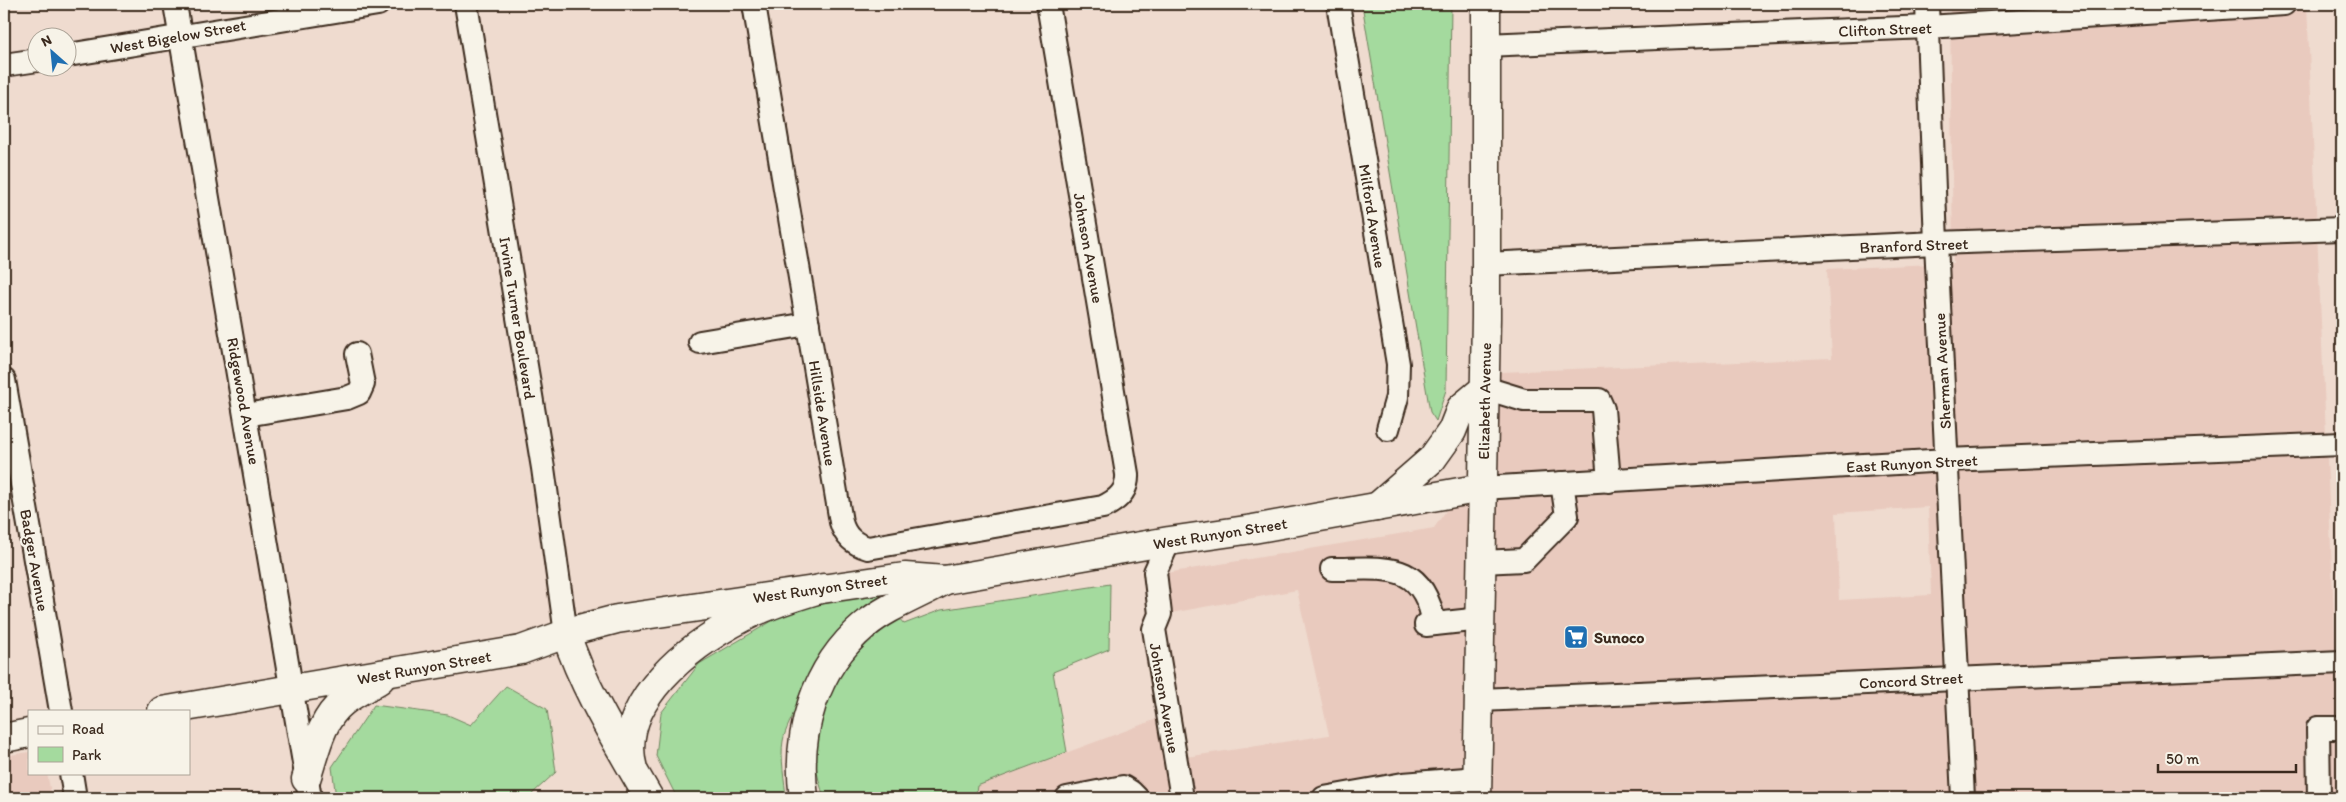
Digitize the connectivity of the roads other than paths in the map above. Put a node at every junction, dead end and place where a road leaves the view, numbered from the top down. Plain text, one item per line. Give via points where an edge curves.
1 (176, 4) edge
2 (378, 4) edge
3 (466, 4) edge
4 (754, 4) edge
5 (1048, 4) edge
6 (1338, 4) edge
7 (1486, 4) edge
8 (1927, 4) edge
9 (2284, 4) edge
10 (1928, 27) junction
11 (180, 36) junction
12 (1485, 45) junction
13 (78, 53) edge
14 (28, 61) edge
15 (4, 65) edge
16 (2342, 229) edge
17 (1936, 243) junction
18 (1486, 264) junction
19 (808, 324) junction
20 (700, 342) dead end
21 (357, 354) dead end
22 (4, 380) edge
23 (1485, 388) junction
24 (246, 415) junction
25 (1388, 429) dead end
26 (2342, 444) edge
27 (1947, 460) junction
28 (1609, 481) junction
29 (1562, 483) junction
30 (1482, 488) junction
31 (1124, 492) joint
32 (1377, 507) junction
33 (1168, 541) junction
34 (1482, 562) junction
35 (1332, 569) dead end
36 (945, 580) junction
37 (823, 588) junction
38 (1481, 618) junction
39 (566, 634) junction
40 (2342, 662) edge
41 (390, 673) junction
42 (1957, 678) junction
43 (292, 689) junction
44 (1480, 700) junction
45 (61, 710) edge
46 (168, 710) edge
47 (2342, 728) edge
48 (28, 733) edge
49 (4, 738) edge
50 (633, 769) junction
51 (71, 774) edge
52 (1478, 788) edge
53 (308, 789) edge
54 (75, 798) edge
55 (649, 798) edge
56 (804, 798) edge
57 (1067, 798) edge
58 (1137, 798) edge
59 (1182, 798) edge
60 (1324, 798) edge
61 (1963, 798) edge
62 (2319, 798) edge

1 - 11 street, Ridgewood Avenue
2 - 11 street, West Bigelow Street
3 - 39 street, Irvine Turner Boulevard via 543,468
4 - 19 street, Hillside Avenue
5 - 31 street, Johnson Avenue via 1127,474
6 - 25 street, Milford Avenue via 1398,364 1397,397
7 - 12 main road, Elizabeth Avenue
8 - 10 street, Sherman Avenue
9 - 10 street, Clifton Street
10 - 12 street, Clifton Street
10 - 17 street, Sherman Avenue
11 - 13 street, West Bigelow Street
11 - 24 street, Ridgewood Avenue
12 - 18 main road, Elizabeth Avenue
14 - 15 street
16 - 17 street, Branford Street
17 - 18 street, Branford Street
17 - 27 street, Sherman Avenue
18 - 23 main road, Elizabeth Avenue
19 - 20 street
19 - 31 street, Hillside Avenue via 841,522 854,543 876,547 1103,507
21 - 24 street via 363,384 359,393 347,398
22 - 45 street, Badger Avenue
23 - 28 street via 1524,400 1599,400 1603,408
23 - 30 main road, Elizabeth Avenue
23 - 32 main road via 1461,408 1452,431 1432,459
24 - 43 street, Ridgewood Avenue
26 - 27 street, East Runyon Street
27 - 28 street, East Runyon Street
27 - 42 street, Sherman Avenue
28 - 29 street, East Runyon Street
29 - 30 street, East Runyon Street
29 - 34 street via 1567,516 1524,560
30 - 32 main road, West Runyon Street
30 - 34 main road, Elizabeth Avenue
32 - 33 main road, West Runyon Street
33 - 36 main road, West Runyon Street
33 - 59 street, Johnson Avenue via 1155,572 1160,614 1154,629
34 - 38 main road, Elizabeth Avenue
35 - 38 street via 1395,569 1416,582 1424,592 1430,625
36 - 37 main road, West Runyon Street via 904,577
36 - 56 main road via 866,624 832,662 816,693 806,725 801,760
37 - 39 main road, West Runyon Street via 617,619
37 - 50 main road via 745,616 676,665 636,714 629,751
38 - 44 main road, Elizabeth Avenue
39 - 41 main road, West Runyon Street via 522,650
39 - 50 main road via 574,660
40 - 42 street, Concord Street
41 - 43 main road, West Runyon Street
41 - 53 main road via 342,702 330,716 322,731
42 - 44 street, Concord Street
42 - 61 street, Sherman Avenue
43 - 46 main road, West Runyon Street
43 - 53 street, Ridgewood Avenue
44 - 52 main road, Elizabeth Avenue
47 - 62 street via 2318,728
48 - 49 main road
50 - 55 main road
51 - 54 street
52 - 60 street via 1403,784
57 - 58 street via 1123,787

